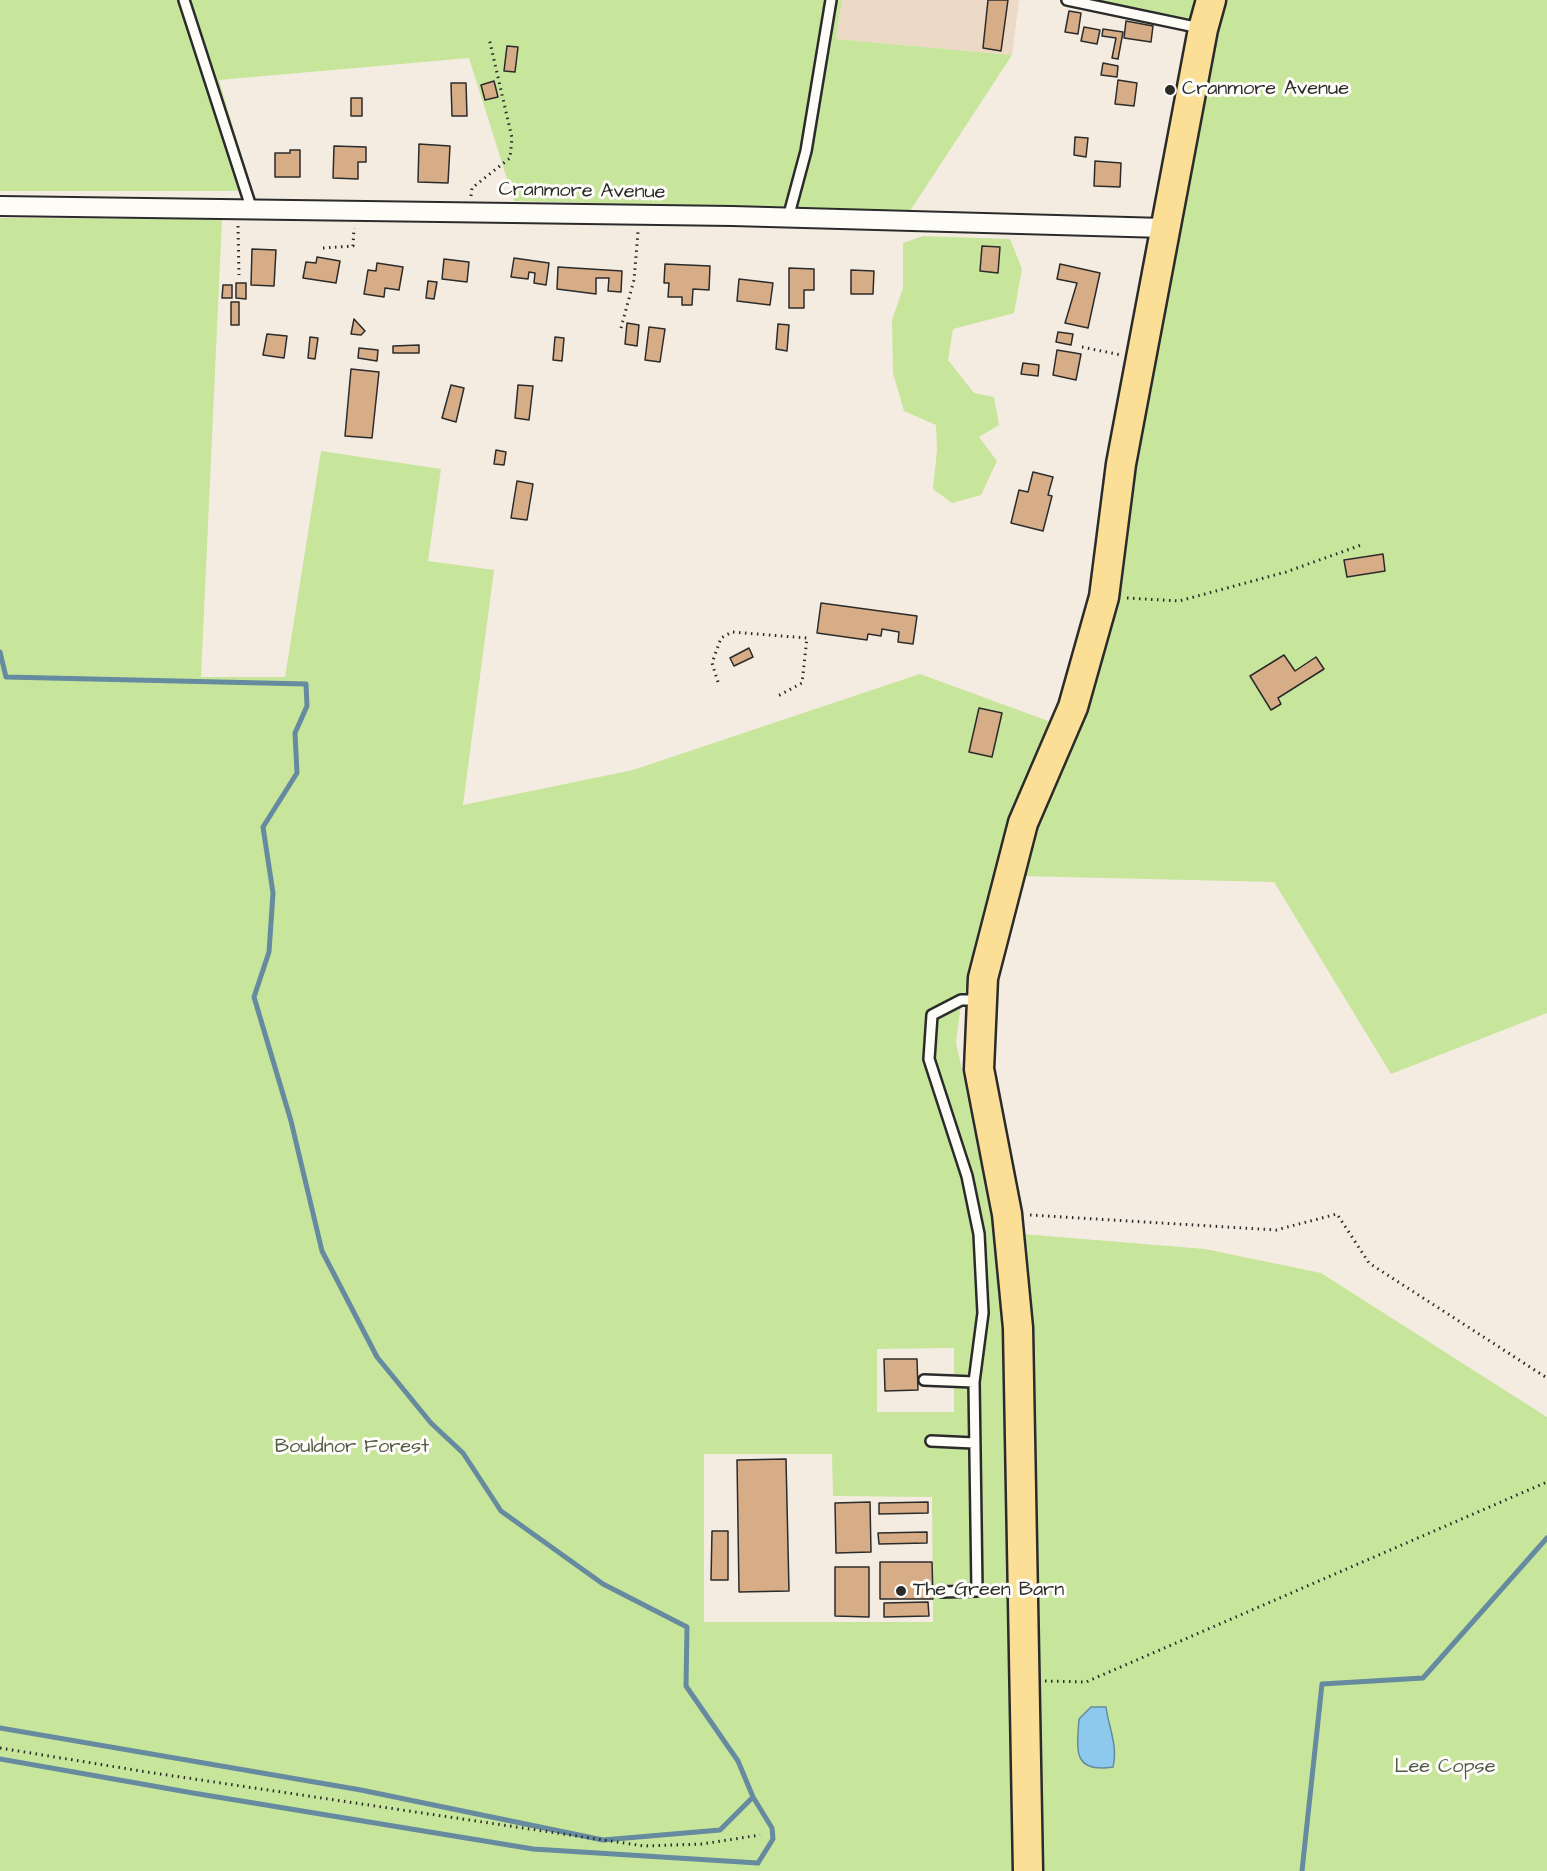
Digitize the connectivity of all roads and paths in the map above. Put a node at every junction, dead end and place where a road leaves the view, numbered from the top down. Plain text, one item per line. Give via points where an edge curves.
1 (184, 0) edge
2 (831, 0) edge
3 (1067, 0) edge
4 (1211, 0) edge
5 (1203, 28) junction
6 (489, 38) dead end
7 (0, 206) edge
8 (245, 210) junction
9 (356, 211) junction
10 (467, 213) junction
11 (639, 216) junction
12 (788, 218) junction
13 (1164, 228) junction
14 (323, 248) dead end
15 (239, 275) dead end
16 (621, 328) dead end
17 (1082, 347) dead end
18 (1140, 358) junction
19 (1364, 544) dead end
20 (1104, 597) junction
21 (718, 682) dead end
22 (776, 697) dead end
23 (981, 1001) junction
24 (1007, 1214) junction
25 (1547, 1378) edge
26 (924, 1380) dead end
27 (974, 1382) junction
28 (931, 1442) dead end
29 (974, 1443) junction
30 (1547, 1482) edge
31 (942, 1592) dead end
32 (1022, 1681) junction
33 (0, 1748) edge
34 (760, 1835) dead end
35 (1028, 1871) edge

1 - 8 lane
2 - 12 lane via 806,151
3 - 5 lane
4 - 5 main road
5 - 13 main road
6 - 10 path via 512,138 510,158 472,188
7 - 8 street, Cranmore Avenue
8 - 9 street, Cranmore Avenue
8 - 15 path
9 - 10 street, Cranmore Avenue
9 - 14 path via 353,246
10 - 11 street, Cranmore Avenue
11 - 12 street, Cranmore Avenue
11 - 16 path via 634,280
12 - 13 street, Cranmore Avenue
13 - 18 main road
17 - 18 path
18 - 20 main road
19 - 20 path via 1286,572 1179,601
20 - 23 main road via 1073,706 1023,823
21 - 22 path via 712,663 721,638 732,632 807,638 802,682
23 - 24 main road via 979,1069
23 - 27 lane via 961,999 932,1015 929,1059 967,1176 980,1234 983,1313
24 - 25 path via 1276,1230 1337,1214 1369,1263
24 - 32 main road via 1018,1328
26 - 27 lane
27 - 29 lane
28 - 29 lane
29 - 31 lane via 977,1591
30 - 32 path via 1086,1682
32 - 35 main road
33 - 34 path via 644,1846 702,1844

